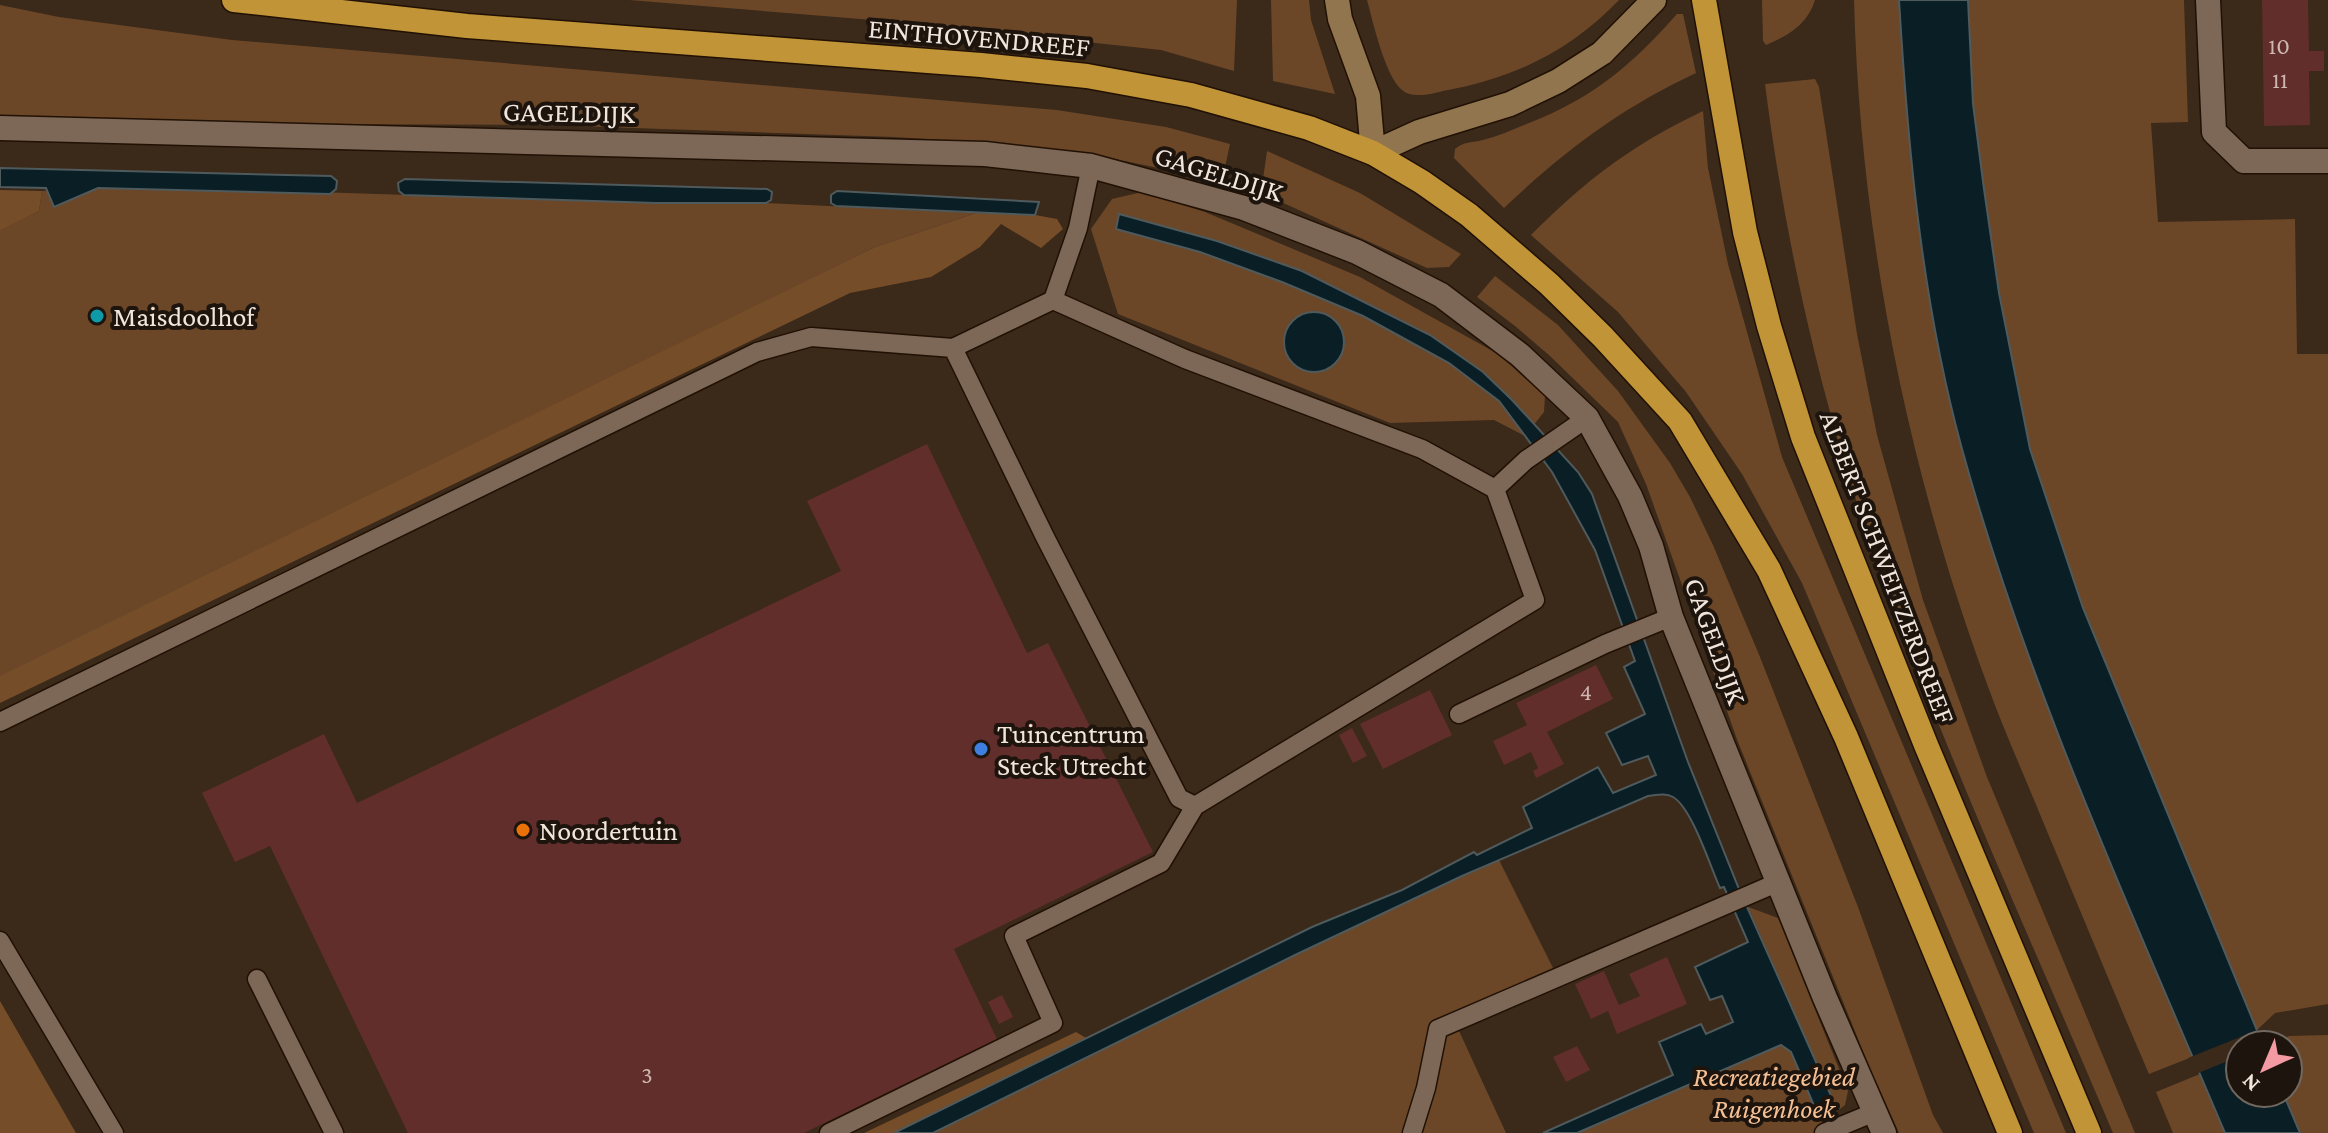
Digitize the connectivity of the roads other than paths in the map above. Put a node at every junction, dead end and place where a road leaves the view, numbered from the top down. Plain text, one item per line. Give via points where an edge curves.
1 (234, 0) edge
2 (1337, 0) edge
3 (1654, 0) edge
4 (1704, 0) edge
5 (2208, 0) edge
6 (0, 128) edge
7 (1373, 153) junction
8 (2328, 161) edge
9 (1091, 166) junction
10 (1053, 300) junction
11 (953, 348) junction
12 (1587, 418) junction
13 (1495, 489) junction
14 (1671, 617) junction
15 (1459, 714) dead end
16 (0, 722) edge
17 (1195, 806) junction
18 (1779, 882) junction
19 (0, 941) edge
20 (257, 979) dead end
21 (1880, 1122) edge
22 (114, 1133) edge
23 (334, 1133) edge
24 (829, 1133) edge
25 (1412, 1133) edge
26 (1824, 1133) edge
27 (2010, 1133) edge
28 (2089, 1133) edge

1 - 7 highway, EINTHOVENDREEF via 467,26 1087,76 1222,103
2 - 7 main road via 1368,96
3 - 7 main road via 1602,53 1558,81 1510,104 1419,132
4 - 28 highway, ALBERT SCHWEITZERDREEF via 1745,232 1803,437
5 - 8 street via 2214,132 2244,161
6 - 9 street, GAGELDIJK via 985,154
7 - 27 highway via 1469,215 1538,275 1680,421 1769,570 1846,737
9 - 10 lane via 1078,228
9 - 12 street, GAGELDIJK via 1244,208 1357,252 1441,295 1520,355
10 - 11 lane
10 - 13 lane via 1185,359 1422,449
11 - 16 lane via 811,337 757,352
11 - 17 lane via 1179,798
12 - 13 lane via 1535,453
12 - 14 street, GAGELDIJK via 1630,496
13 - 17 lane via 1535,600
14 - 15 lane
14 - 18 street, GAGELDIJK
17 - 24 lane via 1161,863 1014,936 1053,1023
18 - 21 street, GAGELDIJK
18 - 25 lane via 1438,1029
19 - 22 lane
20 - 23 lane
21 - 26 lane

